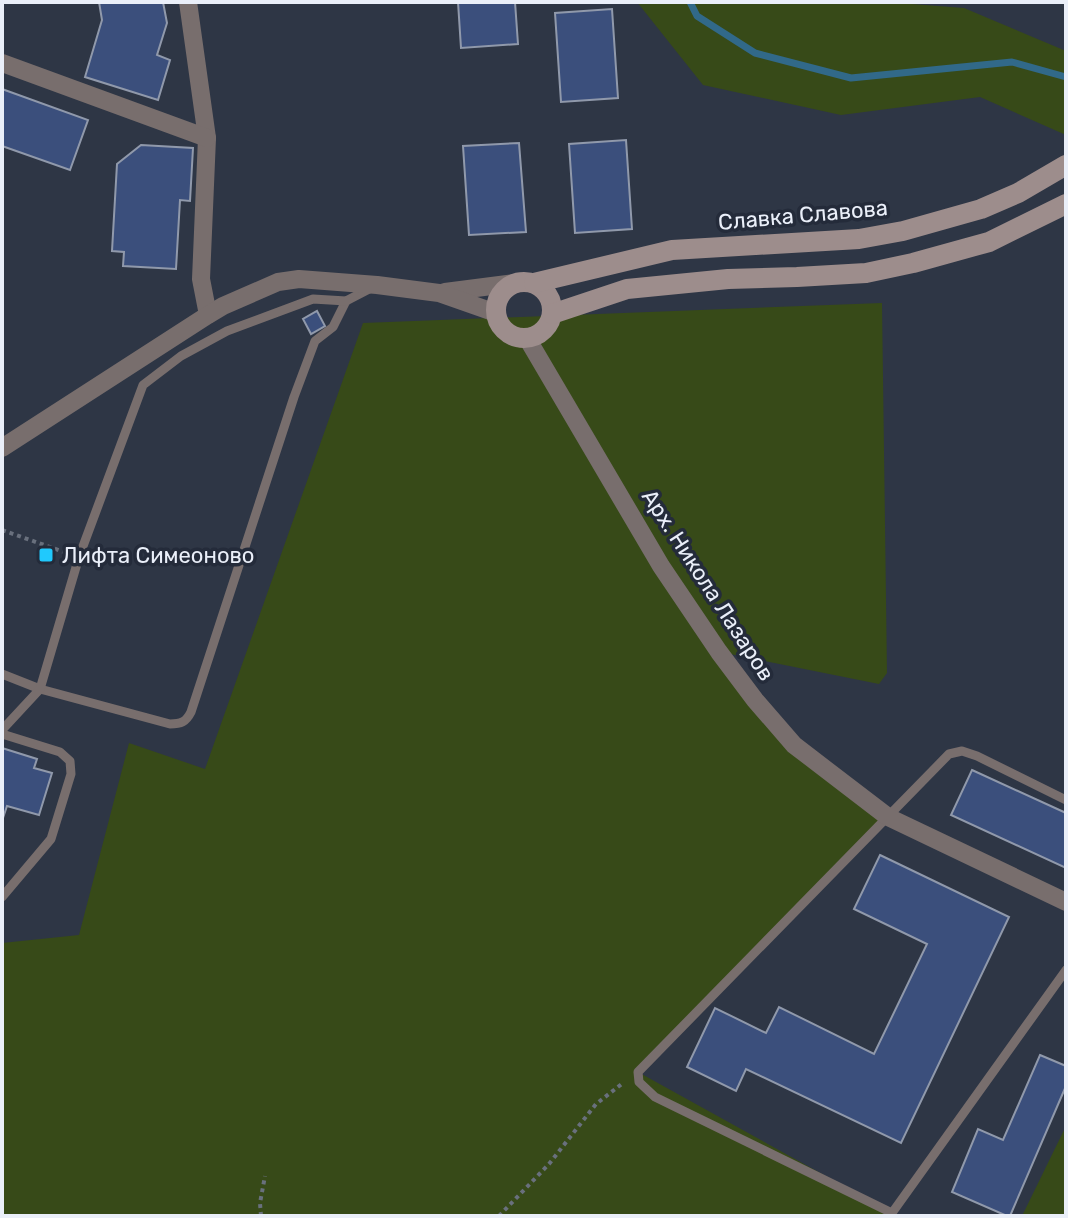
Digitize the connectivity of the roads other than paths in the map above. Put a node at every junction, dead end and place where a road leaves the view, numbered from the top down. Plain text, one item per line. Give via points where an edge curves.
1 (188, 2) edge
2 (2, 63) edge
3 (207, 138) junction
4 (1066, 165) edge
5 (1066, 204) edge
6 (524, 283) junction
7 (377, 285) junction
8 (439, 293) junction
9 (346, 301) junction
10 (496, 313) junction
11 (552, 314) junction
12 (208, 315) junction
13 (527, 338) junction
14 (2, 448) edge
15 (2, 674) edge
16 (40, 689) junction
17 (2, 732) edge
18 (1066, 800) edge
19 (888, 817) junction
20 (2, 897) edge
21 (1066, 902) edge
22 (1066, 970) edge

1 - 3 street
2 - 3 street
3 - 12 street via 201,279
4 - 6 street, Славка Славова via 981,209 903,231 859,239 672,250
5 - 11 street via 989,242 901,266 866,273 627,289
6 - 8 street
6 - 10 street via 500,295
6 - 11 street via 542,288
7 - 8 street
7 - 9 lane
7 - 12 street via 288,280
8 - 10 street
9 - 16 lane via 313,299 227,331 143,385 79,557
9 - 16 lane via 333,327 315,341 187,720 170,724
10 - 13 street via 503,329
11 - 13 street via 544,331
12 - 14 street
13 - 19 street, Арх. Никола Лазаров via 661,566 746,688 794,745
15 - 16 lane
16 - 17 lane
17 - 20 lane via 60,752 70,761 71,774 51,839
18 - 19 lane via 962,751 949,754
19 - 21 street, Арх. Никола Лазаров
19 - 22 lane via 638,1072 639,1082 655,1097 892,1213

